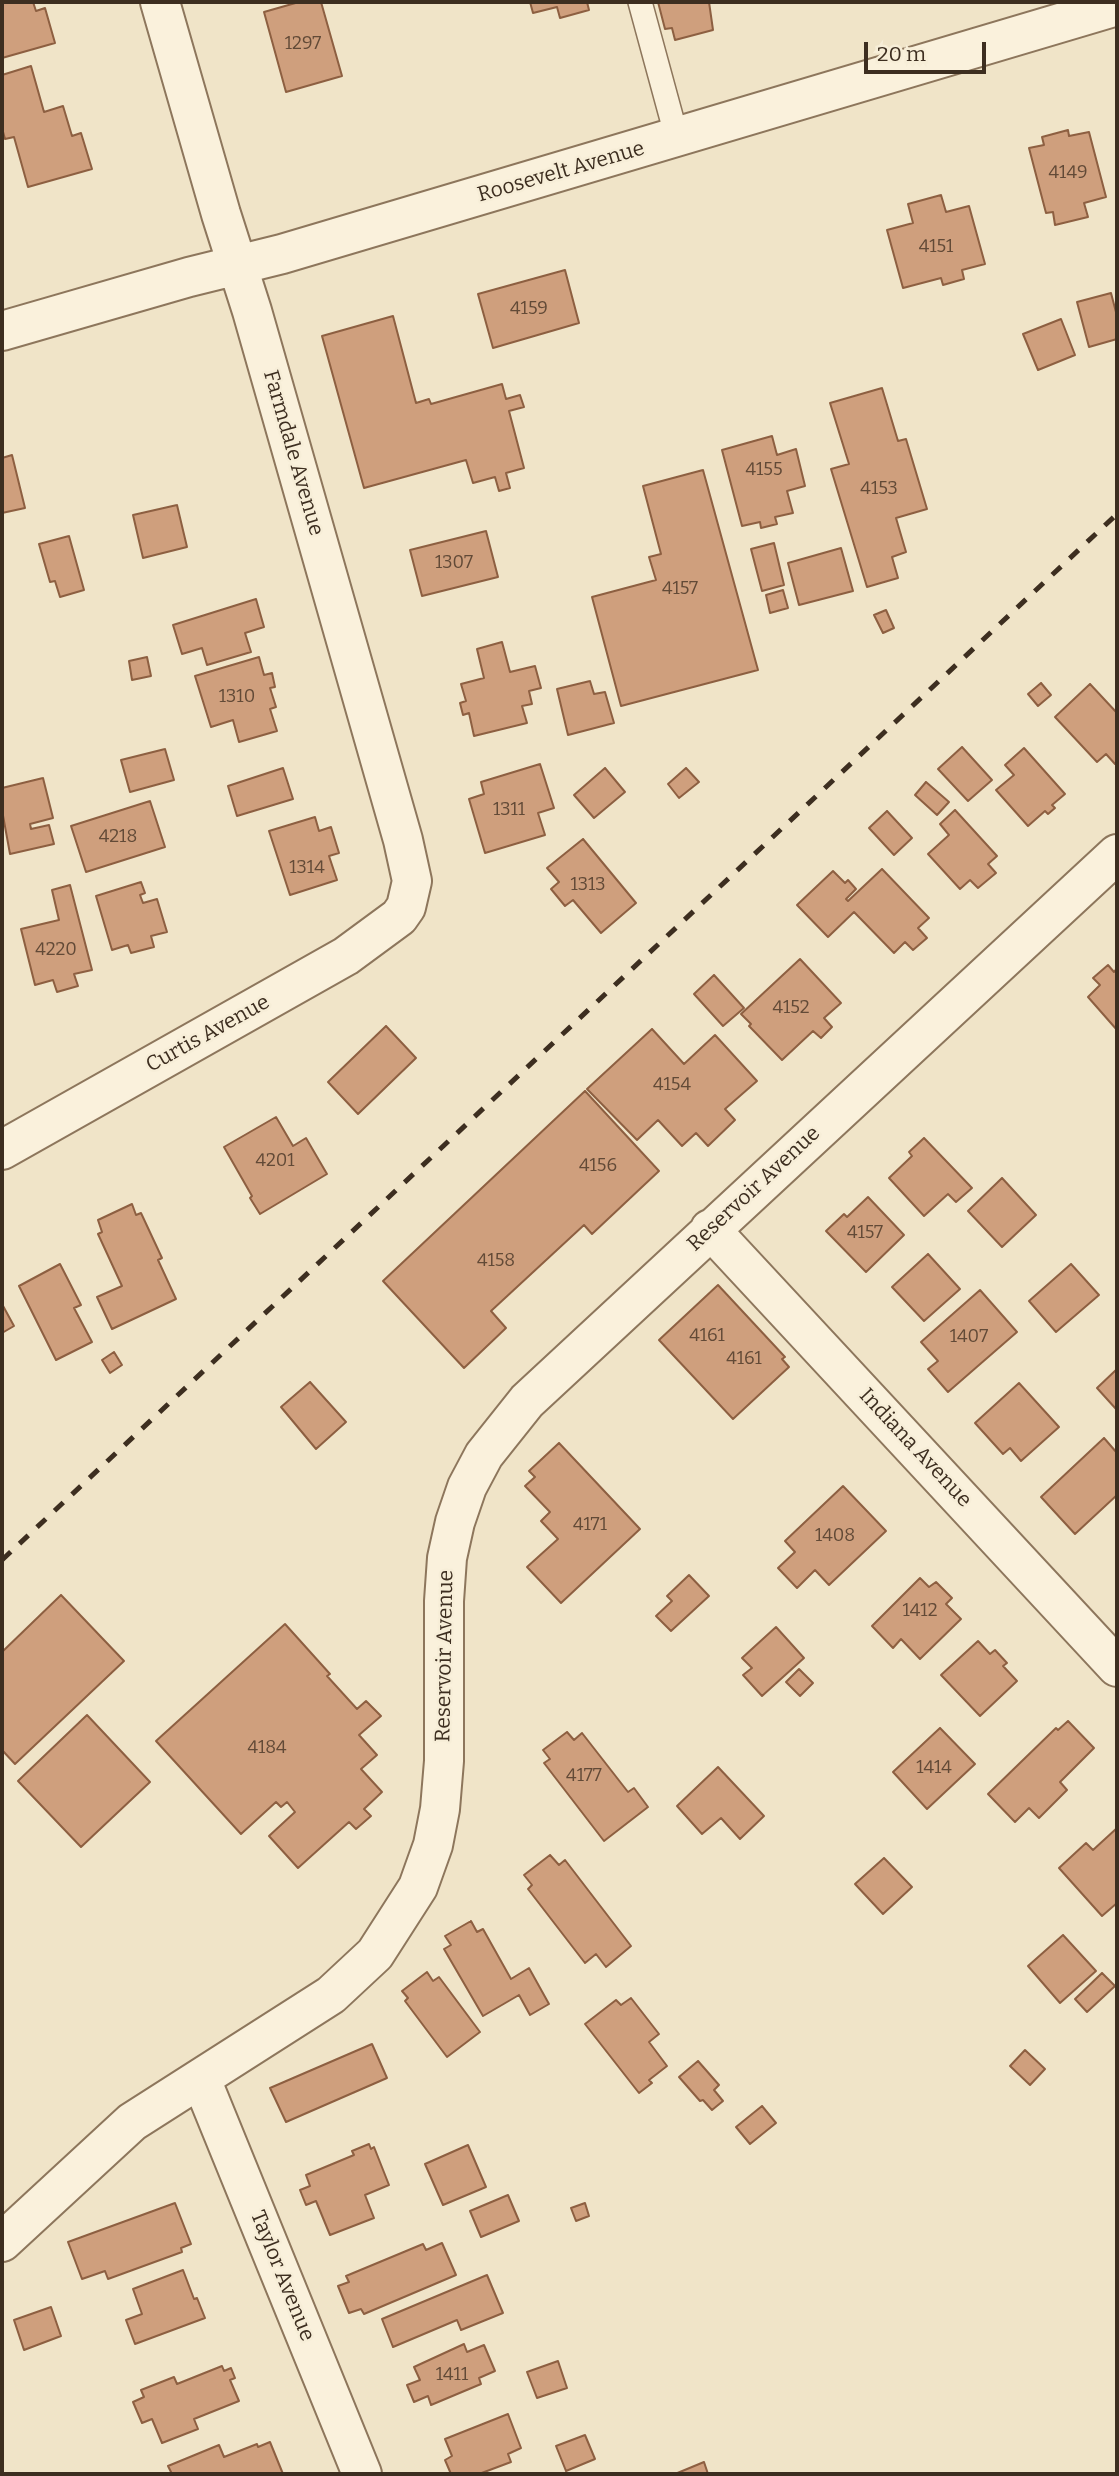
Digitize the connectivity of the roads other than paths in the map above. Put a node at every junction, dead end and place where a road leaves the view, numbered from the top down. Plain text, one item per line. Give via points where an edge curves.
1 (160, 2) edge
2 (640, 2) edge
3 (1117, 6) edge
4 (677, 138) junction
5 (238, 265) junction
6 (2, 331) edge
7 (1117, 854) edge
8 (406, 907) joint
9 (2, 1150) edge
10 (710, 1229) junction
11 (1117, 1667) edge
12 (201, 2079) junction
13 (2, 2242) edge
14 (362, 2474) edge

1 - 5 street, Farmdale Avenue
2 - 4 lane
3 - 4 street, Roosevelt Avenue
4 - 5 street, Roosevelt Avenue
5 - 6 street, Roosevelt Avenue
5 - 8 street, Farmdale Avenue via 403,840 412,881
7 - 10 street, Reservoir Avenue
8 - 9 street, Curtis Avenue via 346,956
10 - 11 street, Indiana Avenue
10 - 12 street, Reservoir Avenue via 527,1401 484,1455 467,1487 447,1558 440,1809 418,1887 374,1954 331,1995
12 - 13 street, Reservoir Avenue via 132,2122
12 - 14 street, Taylor Avenue

